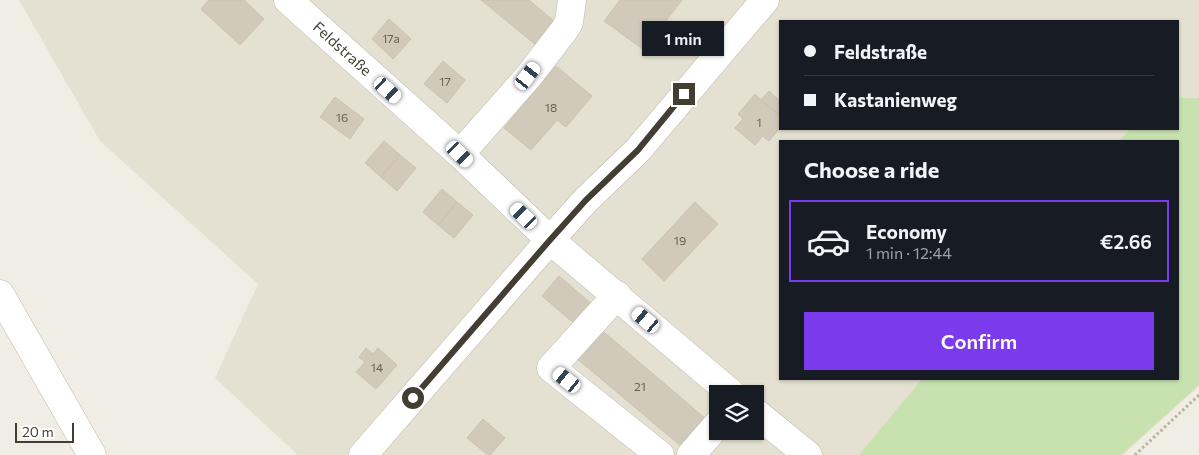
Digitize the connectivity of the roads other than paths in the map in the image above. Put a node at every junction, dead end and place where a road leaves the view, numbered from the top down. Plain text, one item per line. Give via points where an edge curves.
1 (288, 0) edge
2 (572, 0) edge
3 (765, 0) edge
4 (460, 154) junction
5 (550, 240) junction
6 (0, 294) edge
7 (617, 295) junction
8 (722, 385) edge
9 (764, 419) edge
10 (709, 435) edge
11 (92, 455) edge
12 (363, 455) edge
13 (660, 455) edge
14 (692, 455) edge
15 (808, 455) edge

1 - 4 street, Feldstraße
2 - 4 street via 565,29
3 - 5 street via 638,150
4 - 5 street, Feldstraße
5 - 7 street, Feldstraße
5 - 12 street
6 - 11 street
7 - 8 street, Feldstraße
7 - 13 street via 552,368
9 - 15 street
10 - 14 street

